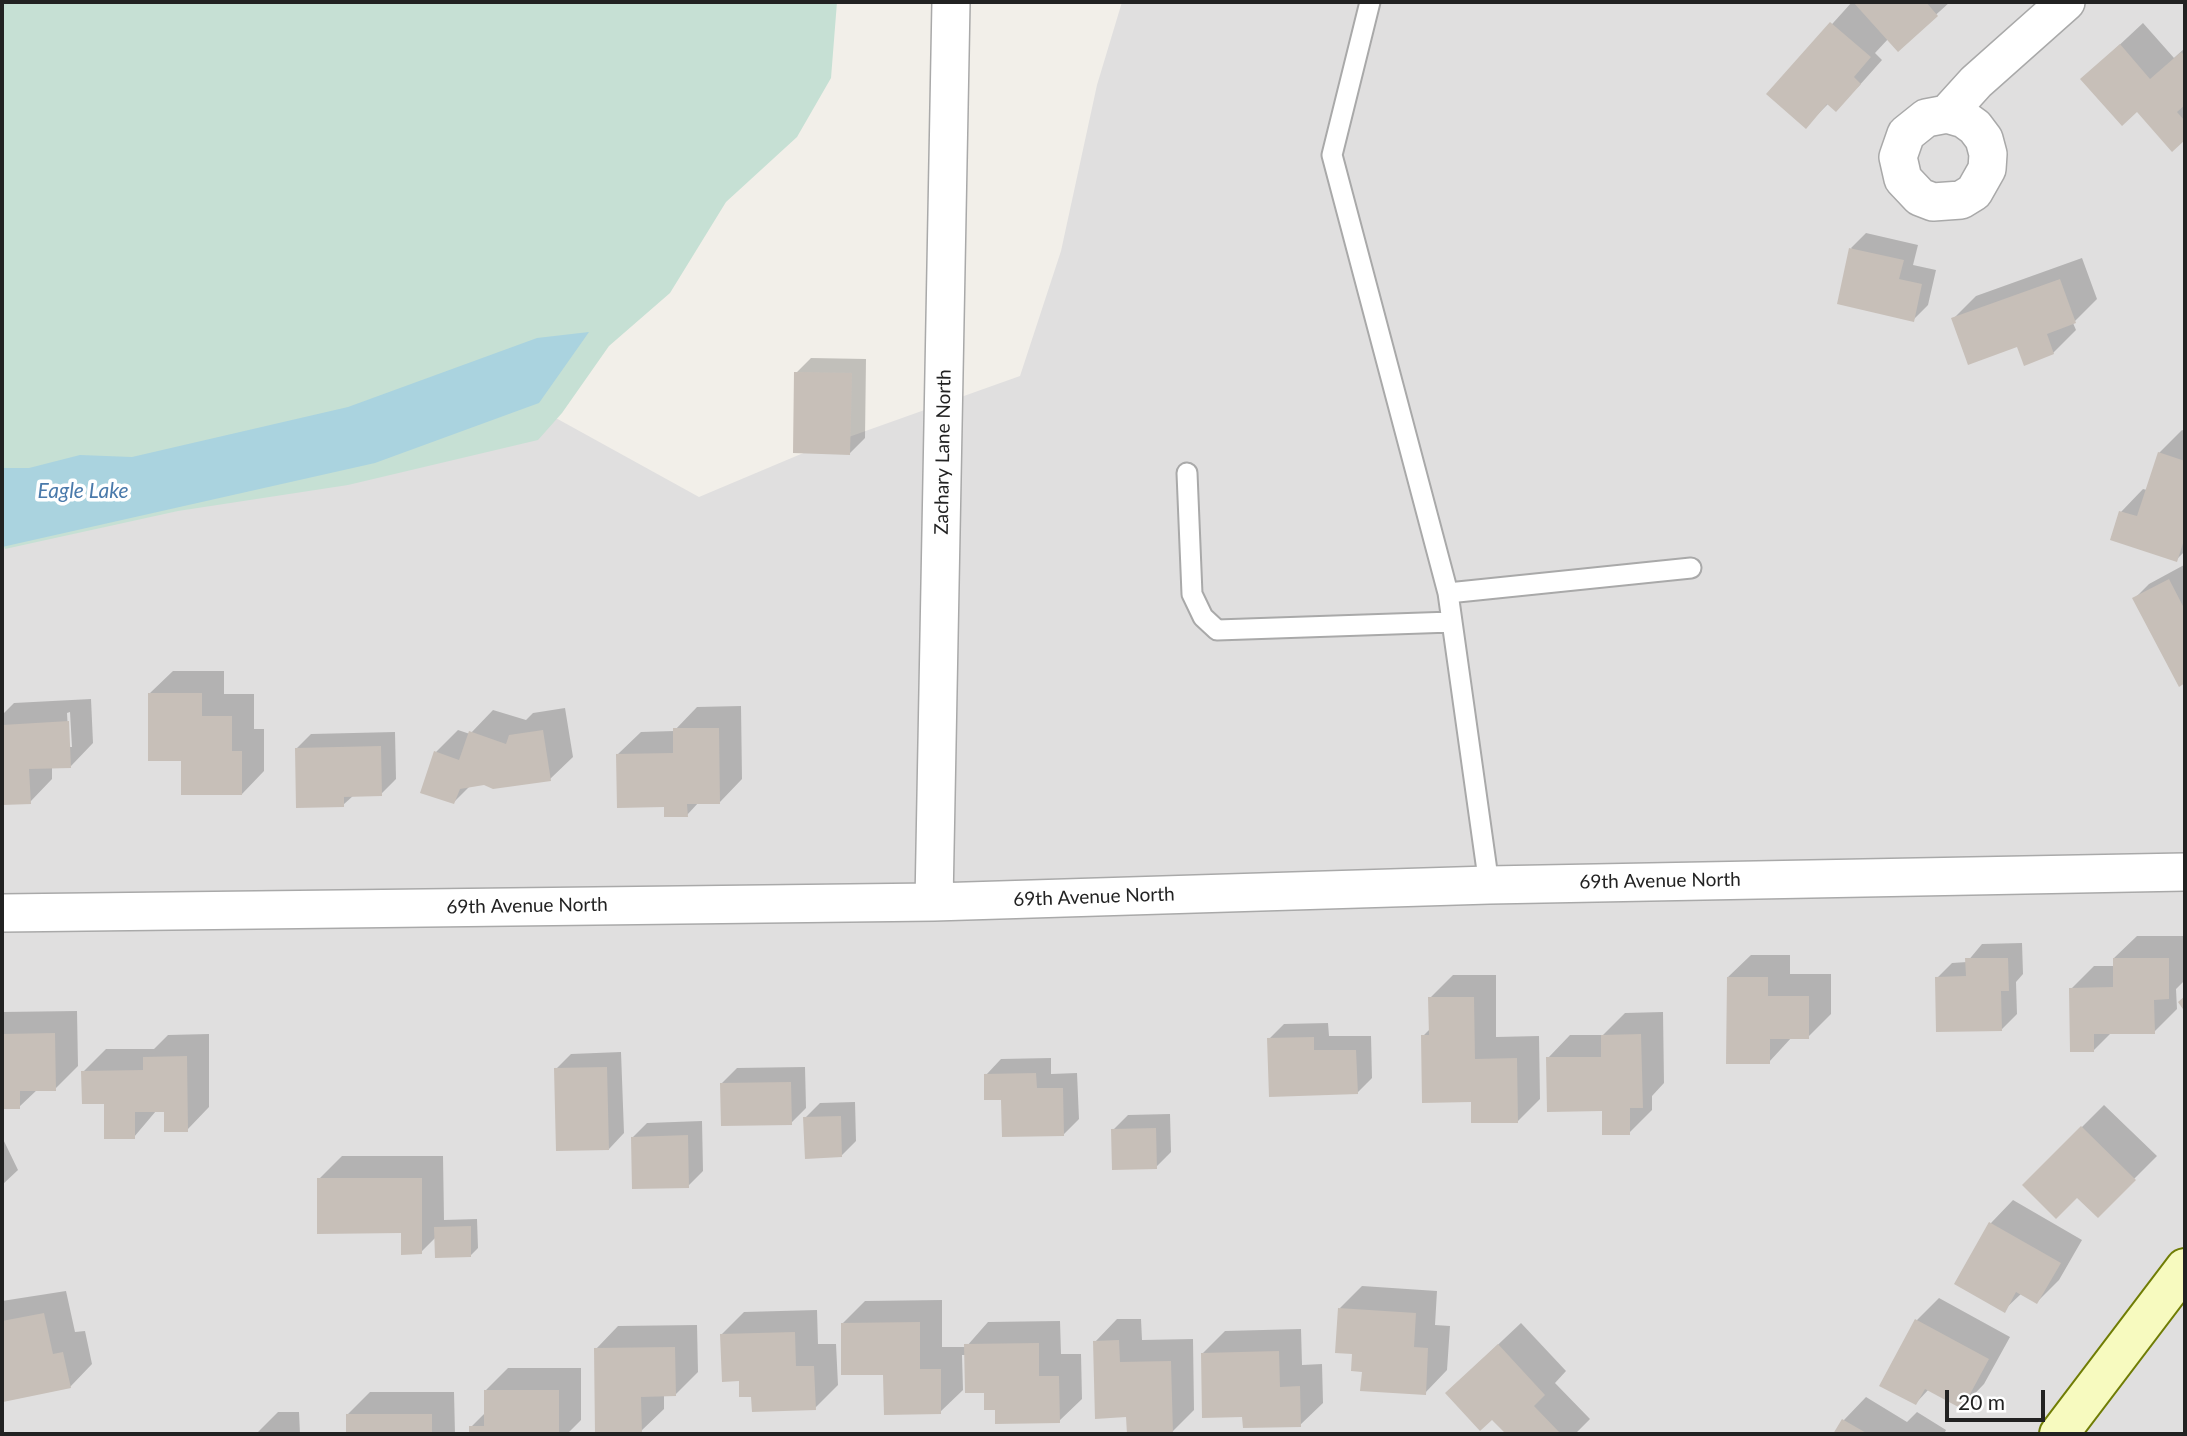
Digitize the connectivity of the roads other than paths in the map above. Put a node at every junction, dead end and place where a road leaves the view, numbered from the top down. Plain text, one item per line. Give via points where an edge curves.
1 (951, 2) edge
2 (1370, 2) edge
3 (2066, 2) edge
4 (1947, 114) dead end
5 (1187, 474) dead end
6 (1691, 568) dead end
7 (1448, 593) junction
8 (1452, 622) junction
9 (2185, 872) edge
10 (1489, 885) junction
11 (934, 902) junction
12 (2, 913) edge
13 (2185, 1268) edge
14 (2059, 1434) edge

1 - 11 street, Zachary Lane North
2 - 7 lane via 1332,155
3 - 4 street
5 - 8 lane via 1192,594 1203,617 1217,630
6 - 7 lane
7 - 8 lane
8 - 10 lane
9 - 10 street, 69th Avenue North
10 - 11 street, 69th Avenue North
11 - 12 street, 69th Avenue North
13 - 14 street

